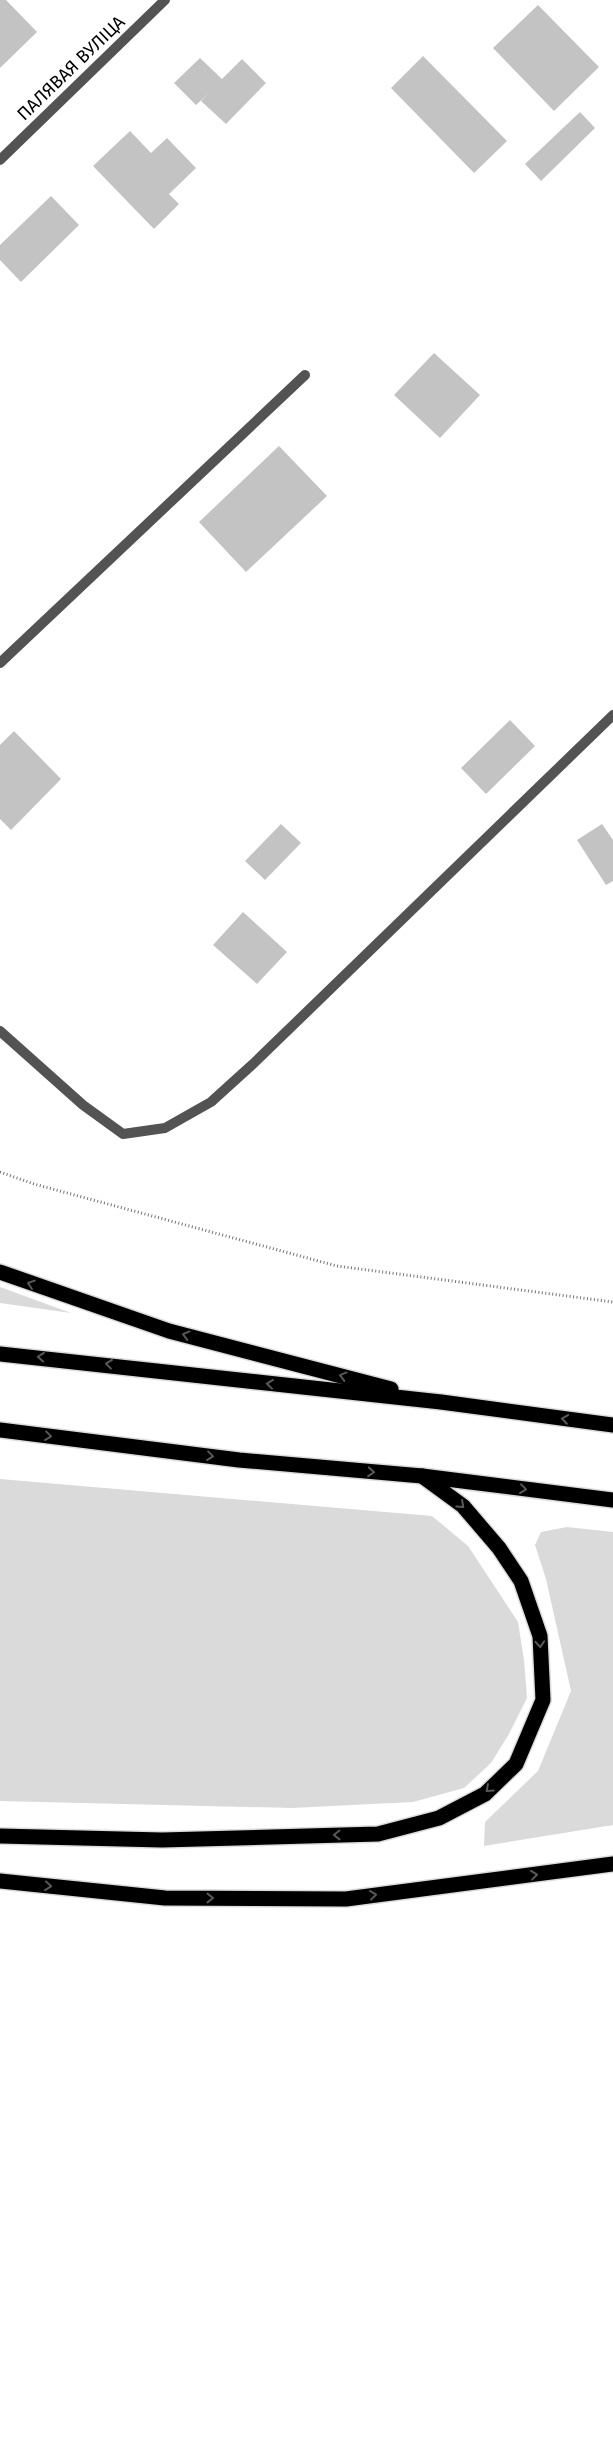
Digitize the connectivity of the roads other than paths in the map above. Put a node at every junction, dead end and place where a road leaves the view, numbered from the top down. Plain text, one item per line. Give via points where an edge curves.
1 (165, 0) edge
2 (0, 160) edge
3 (305, 375) dead end
4 (0, 663) edge
5 (613, 715) edge
6 (0, 1031) edge
7 (0, 1272) edge
8 (0, 1354) edge
9 (441, 1402) junction
10 (613, 1426) edge
11 (0, 1430) edge
12 (422, 1476) junction
13 (613, 1500) edge
14 (0, 1836) edge
15 (613, 1864) edge
16 (0, 1881) edge

1 - 2 street, ПАЛЯВАЯ ВУЛІЦА
3 - 4 street
5 - 6 street via 253,1064 211,1102 165,1128 123,1134 83,1105
9 -> 7 highway via 169,1331
9 -> 8 highway
10 -> 9 highway
11 -> 12 highway via 239,1460
12 -> 13 highway
12 -> 14 highway via 462,1506 499,1548 520,1581 540,1636 543,1700 516,1764 485,1794 439,1818 378,1834 162,1840
16 -> 15 highway via 166,1898 346,1898

